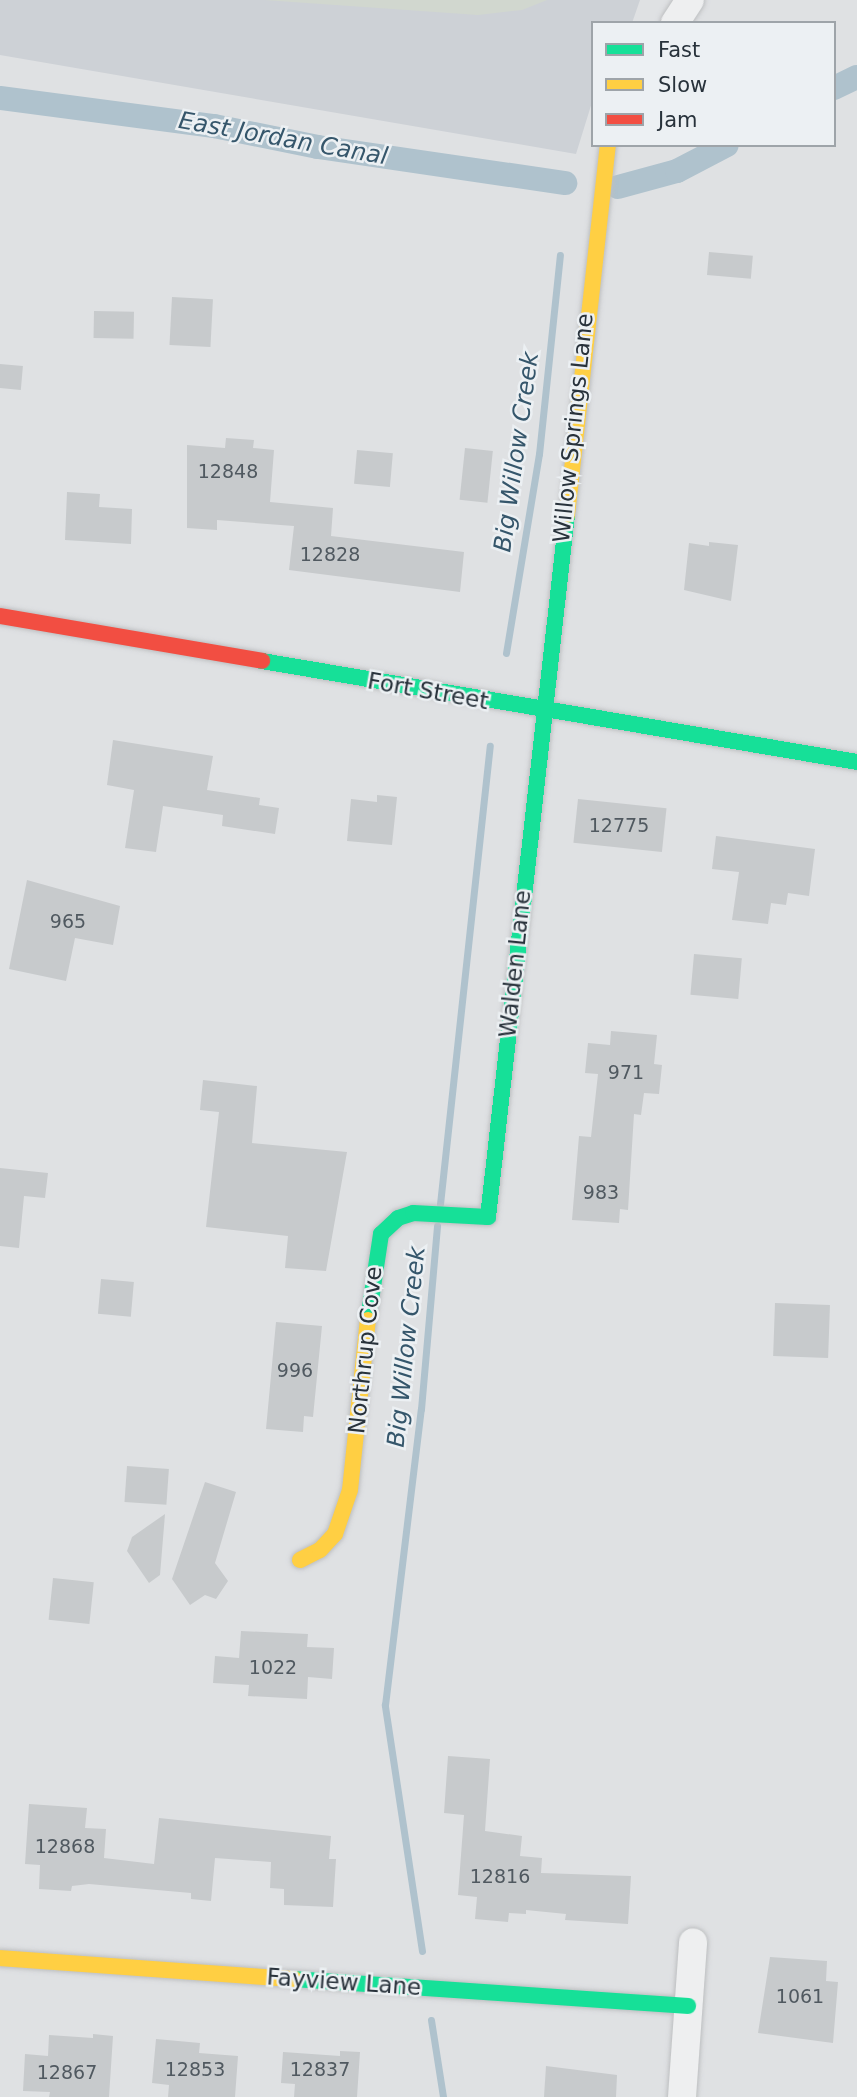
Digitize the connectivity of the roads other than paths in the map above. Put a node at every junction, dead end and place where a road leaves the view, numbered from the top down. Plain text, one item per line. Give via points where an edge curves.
1 (664, 0) edge
2 (690, 0) edge
3 (659, 21) edge
4 (676, 21) edge
5 (608, 147) edge
6 (0, 616) edge
7 (542, 711) junction
8 (857, 762) edge
9 (488, 1217) joint
10 (300, 1560) dead end
11 (693, 1942) dead end
12 (0, 1958) edge
13 (688, 2006) junction
14 (682, 2097) edge

1 - 3 street
2 - 4 street
5 - 7 street, Willow Springs Lane
6 - 7 street, Fort Street
7 - 8 street, Fort Street
7 - 9 street, Walden Lane
9 - 10 street, Northrup Cove via 419,1213 389,1224 376,1246 351,1490 335,1534 320,1550
11 - 13 street
12 - 13 street, Fayview Lane
13 - 14 street

